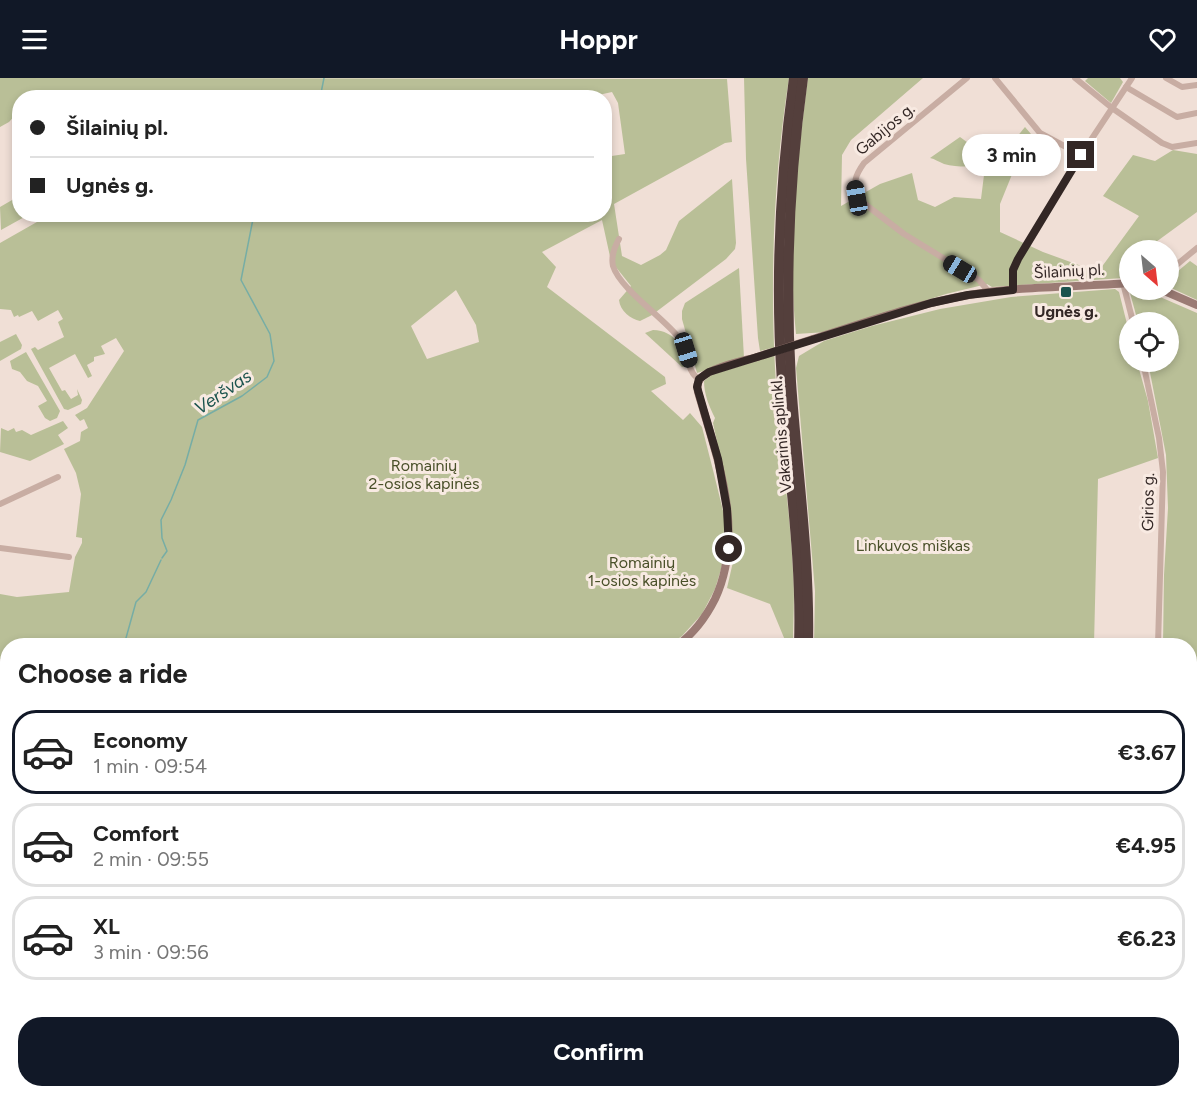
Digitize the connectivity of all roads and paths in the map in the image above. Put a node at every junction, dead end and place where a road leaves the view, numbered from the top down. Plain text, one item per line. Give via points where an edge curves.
1 (794, 78) edge
2 (803, 78) edge
3 (966, 78) edge
4 (995, 78) edge
5 (1075, 78) edge
6 (1132, 78) edge
7 (1166, 78) edge
8 (1197, 85) edge
9 (1126, 87) junction
10 (1112, 108) junction
11 (1197, 113) edge
12 (1197, 143) edge
13 (1081, 155) junction
14 (619, 239) dead end
15 (1197, 248) edge
16 (1179, 263) edge
17 (1119, 283) edge
18 (1013, 290) junction
19 (989, 292) junction
20 (1179, 297) edge
21 (1197, 305) edge
22 (1145, 372) edge
23 (699, 379) junction
24 (58, 477) dead end
25 (0, 504) edge
26 (0, 548) edge
27 (69, 557) dead end
28 (686, 638) edge
29 (799, 638) edge
30 (808, 638) edge
31 (1158, 638) edge

1 - 29 highway, Vakarinis aplinkl. via 783,175 778,308 800,595
2 - 30 highway, Vakarinis aplinkl. via 792,170 788,306 809,595
3 - 19 street, Gabijos g. via 864,163 855,176 855,186 857,198 904,234 979,280
4 - 13 street via 1040,132
5 - 10 street
6 - 9 street
7 - 8 street via 1182,87
9 - 10 street
9 - 11 street via 1177,117
10 - 12 street via 1167,146
10 - 13 street
13 - 18 street via 1016,264
14 - 23 street via 613,264 617,273 681,340
15 - 16 street
17 - 18 street, Šilainių pl.
18 - 19 street, Šilainių pl.
19 - 23 street, Šilainių pl., bridge via 931,303 709,372
20 - 21 street
22 - 31 street, Girios g. via 1163,472
23 - 28 street via 697,387 718,459 727,509 729,549 723,583 711,608
24 - 25 street
26 - 27 street

